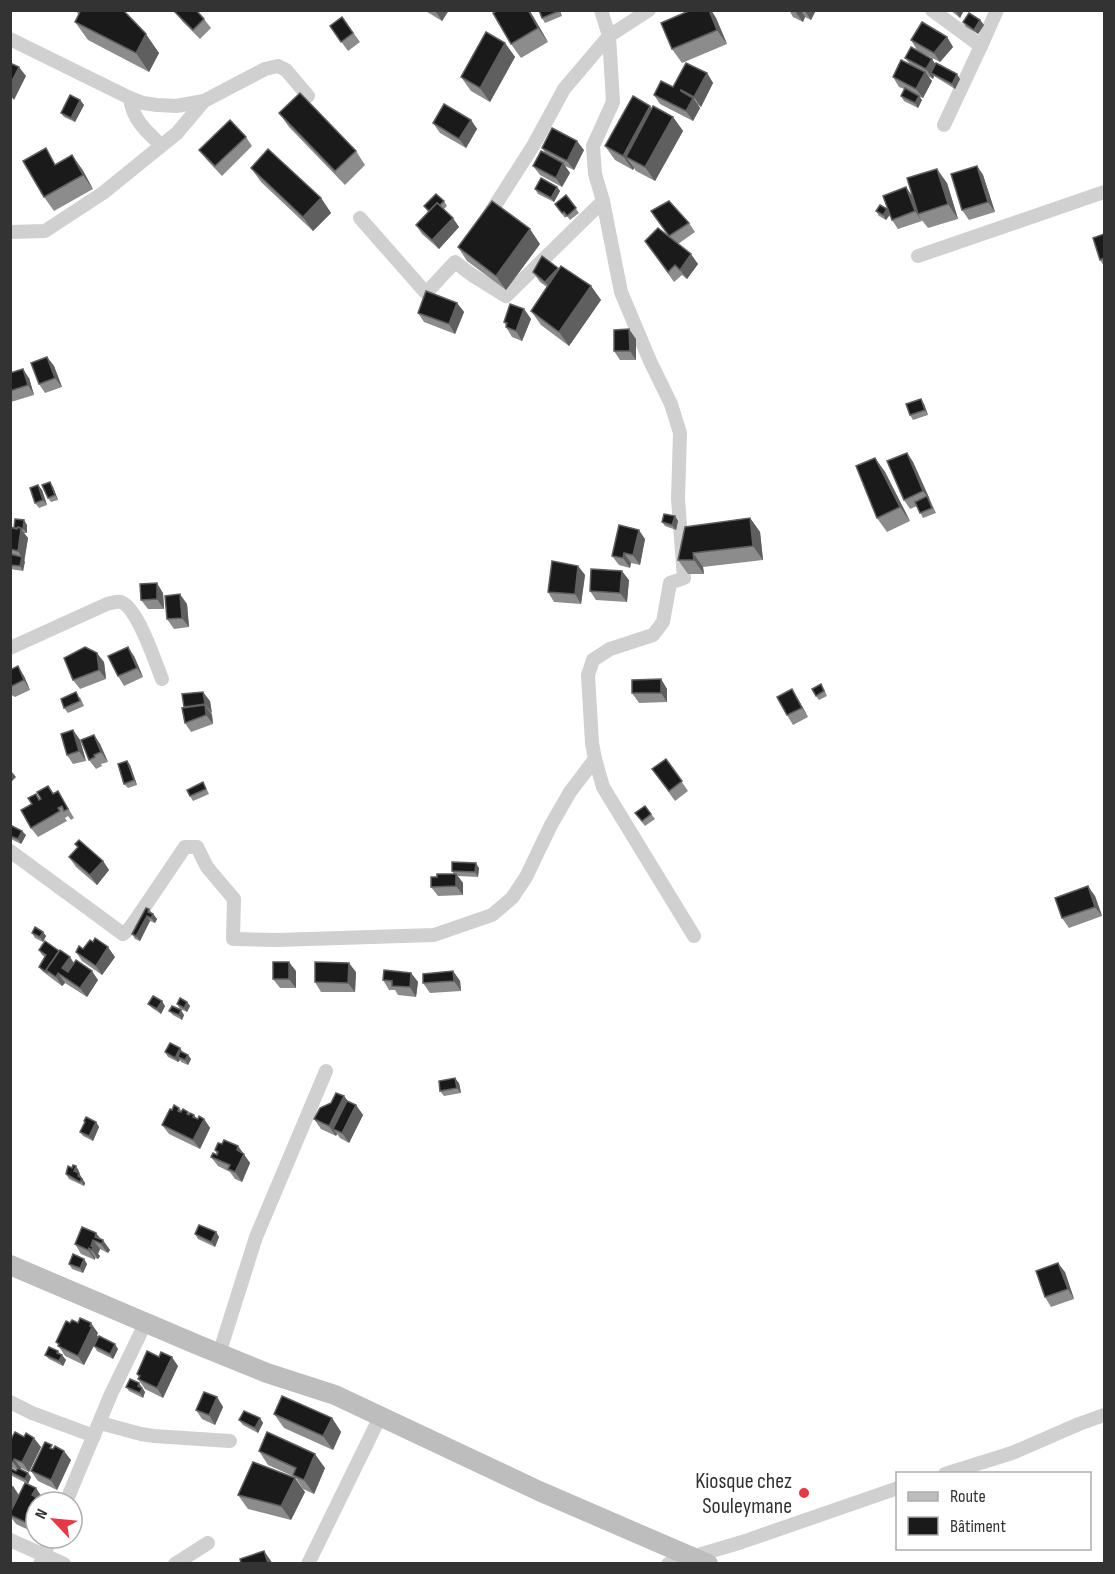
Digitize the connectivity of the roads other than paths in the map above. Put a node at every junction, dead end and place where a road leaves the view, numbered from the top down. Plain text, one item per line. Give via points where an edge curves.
1 (601, 10) edge
2 (650, 10) edge
3 (932, 10) edge
4 (997, 10) edge
5 (609, 36) junction
6 (10, 39) edge
7 (981, 46) junction
8 (308, 96) dead end
9 (130, 98) junction
10 (204, 101) junction
11 (944, 124) dead end
12 (161, 145) junction
13 (1104, 192) edge
14 (603, 201) junction
15 (360, 218) dead end
16 (482, 227) edge
17 (10, 232) edge
18 (918, 256) dead end
19 (10, 648) edge
20 (162, 679) dead end
21 (595, 759) junction
22 (10, 851) edge
23 (694, 936) dead end
24 (326, 1071) dead end
25 (10, 1265) edge
26 (145, 1323) junction
27 (219, 1354) junction
28 (10, 1402) edge
29 (1104, 1415) edge
30 (380, 1417) junction
31 (100, 1423) junction
32 (94, 1436) junction
33 (230, 1441) dead end
34 (948, 1472) edge
35 (896, 1488) edge
36 (71, 1490) edge
37 (10, 1540) edge
38 (208, 1543) dead end
39 (42, 1559) edge
40 (700, 1560) edge
41 (64, 1563) edge
42 (175, 1563) edge
43 (308, 1563) edge
44 (668, 1563) edge

1 - 5 street
2 - 5 street
3 - 7 street
4 - 7 street
5 - 14 street via 613,102 593,146 595,174
5 - 16 street via 564,89
6 - 9 street
7 - 11 street
8 - 10 street via 278,66
9 - 10 street via 176,106
9 - 12 street via 135,117
10 - 12 street via 177,133
12 - 17 street via 103,193 45,231
13 - 18 street
14 - 15 street via 506,296 472,275 458,257 426,293
14 - 21 street via 621,292 680,433 678,500 684,578 670,583 663,622 653,635 610,649 593,660 588,675
19 - 20 street via 107,604 122,603 137,617
21 - 22 street via 570,792 512,898 492,915 434,935 233,939 234,899 196,848 185,847 123,934
21 - 23 street via 603,787
24 - 27 street via 256,1237
25 - 26 street
26 - 27 street
26 - 31 street
27 - 30 street via 335,1395
28 - 32 street
29 - 34 street via 1012,1453
30 - 40 street
30 - 43 street
31 - 32 street
31 - 33 street via 148,1436
32 - 36 street
35 - 40 street
37 - 39 street
38 - 42 street
39 - 41 street
40 - 44 street

